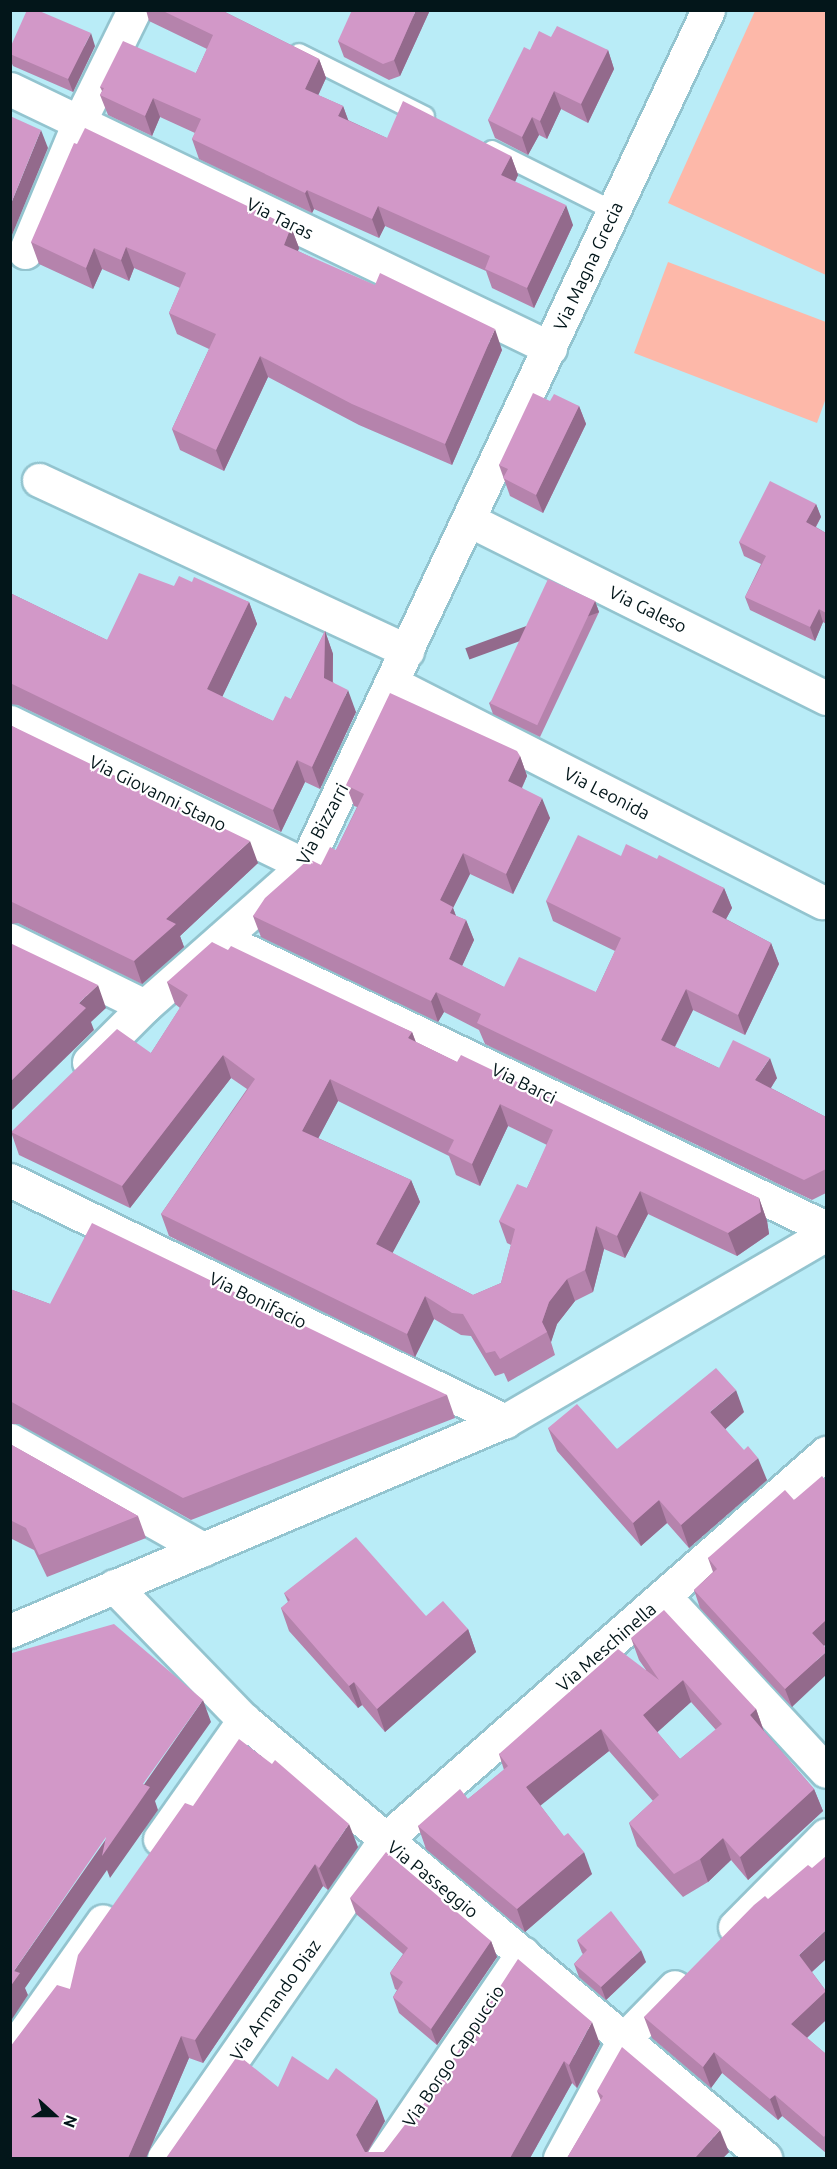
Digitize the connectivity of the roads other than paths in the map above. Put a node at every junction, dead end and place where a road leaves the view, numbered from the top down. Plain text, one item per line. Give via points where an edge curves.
1 (134, 10) edge
2 (708, 10) edge
3 (279, 42) edge
4 (10, 89) edge
5 (79, 122) junction
6 (437, 122) edge
7 (480, 143) edge
8 (614, 211) junction
9 (25, 252) dead end
10 (550, 348) junction
11 (39, 480) dead end
12 (469, 520) junction
13 (407, 651) junction
14 (392, 683) junction
15 (826, 698) edge
16 (10, 722) edge
17 (305, 865) junction
18 (822, 902) dead end
19 (222, 939) junction
20 (10, 940) edge
21 (145, 1006) junction
22 (69, 1081) edge
23 (10, 1180) edge
24 (826, 1228) edge
25 (826, 1234) edge
26 (505, 1421) junction
27 (10, 1440) edge
28 (826, 1453) edge
29 (203, 1549) junction
30 (114, 1586) junction
31 (664, 1596) junction
32 (12, 1633) edge
33 (244, 1720) junction
34 (826, 1771) edge
35 (826, 1835) edge
36 (385, 1840) junction
37 (141, 1867) edge
38 (120, 1897) edge
39 (523, 1953) junction
40 (625, 2038) junction
41 (10, 2053) edge
42 (164, 2158) edge
43 (383, 2158) edge
44 (560, 2158) edge
45 (765, 2158) edge

1 - 5 street
2 - 8 street, Via Magna Grecia
3 - 6 lane
4 - 5 street, Via Taras
5 - 9 street
5 - 10 street, Via Taras
7 - 8 lane
8 - 10 street, Via Magna Grecia
10 - 12 street, Via Magna Grecia
11 - 13 street
12 - 13 street, Via Bizzarri
12 - 15 street, Via Galeso
13 - 14 street, Via Bizzarri
14 - 17 street, Via Bizzarri
14 - 18 street, Via Leonida
16 - 17 street, Via Giovanni Stano
17 - 19 street, Via Bizzarri
19 - 21 street, Via Bizzarri
19 - 24 street, Via Barci
20 - 21 street
21 - 22 street, Via Bizzarri
23 - 26 street, Via Bonifacio
25 - 26 street
26 - 29 street
27 - 29 street
28 - 31 street, Via Meschinella
29 - 30 street
30 - 32 street
30 - 33 street, Via Passeggio
31 - 34 street
31 - 36 street, Via Meschinella
33 - 36 street, Via Passeggio
33 - 37 street
35 - 40 street
36 - 39 street, Via Passeggio
36 - 42 street, Via Armando Diaz
38 - 41 street
39 - 40 street, Via Passeggio
39 - 43 street, Via Borgo Cappuccio
40 - 44 street
40 - 45 street, Via Passeggio

